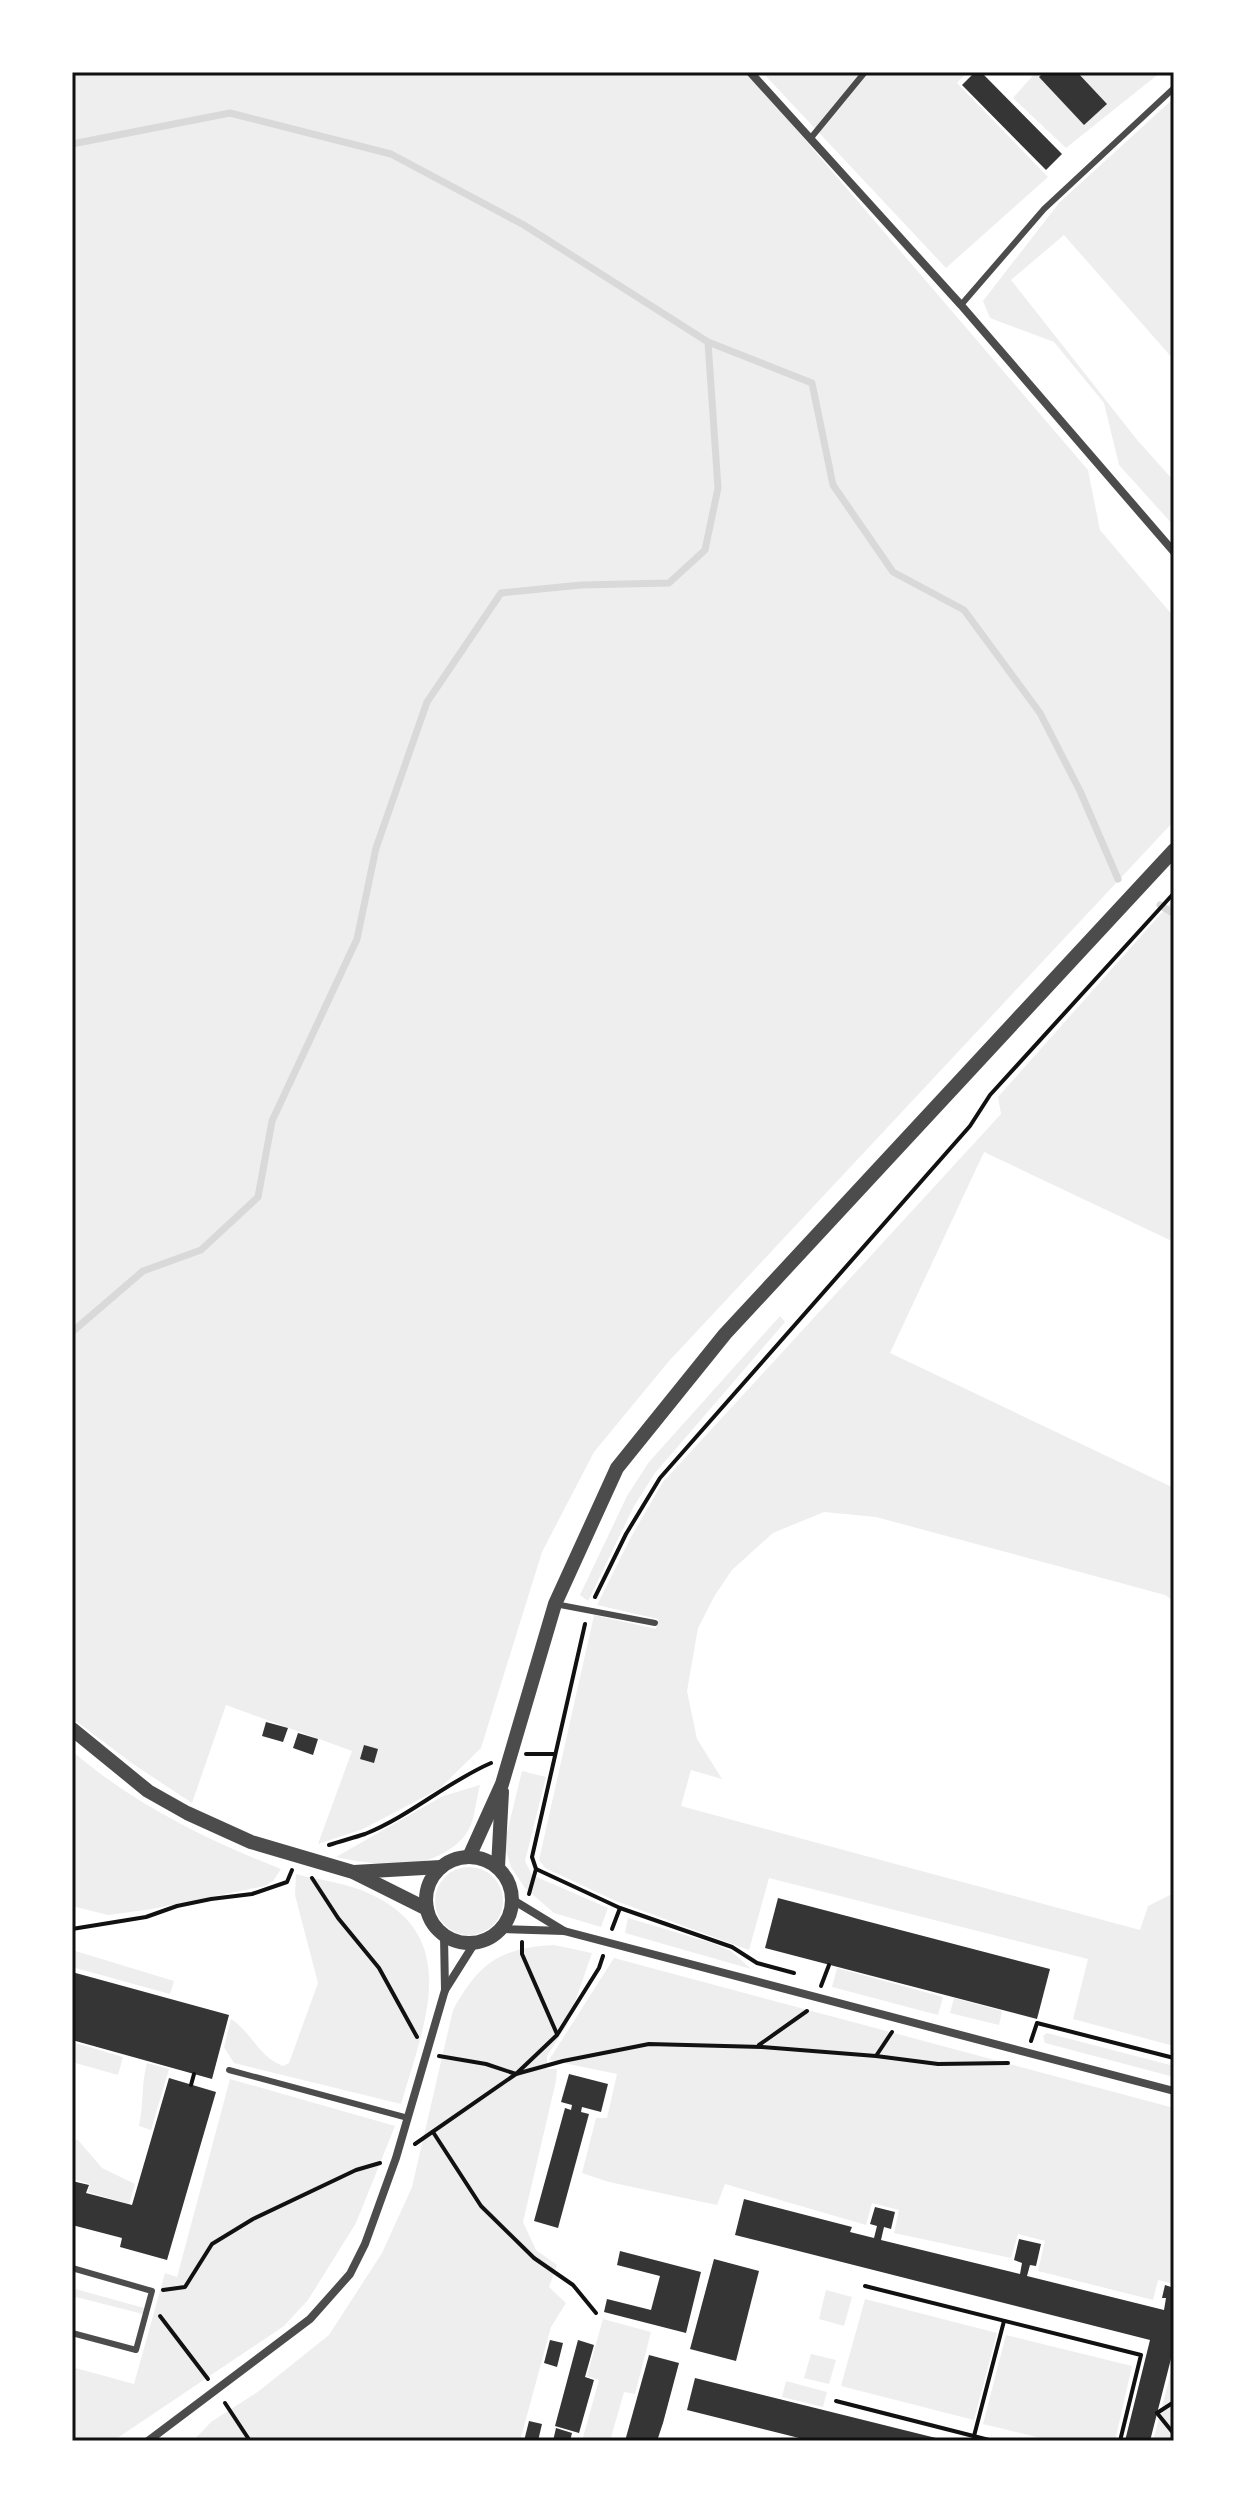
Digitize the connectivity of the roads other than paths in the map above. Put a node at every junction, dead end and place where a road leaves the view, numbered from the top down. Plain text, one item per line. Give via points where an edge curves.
1 (750, 72) edge
2 (865, 72) edge
3 (1174, 88) edge
4 (810, 139) junction
5 (961, 305) junction
6 (1174, 552) edge
7 (1174, 850) edge
8 (555, 1604) junction
9 (655, 1623) dead end
10 (72, 1729) edge
11 (502, 1784) junction
12 (469, 1857) junction
13 (441, 1867) junction
14 (498, 1867) junction
15 (353, 1872) junction
16 (519, 1904) junction
17 (427, 1909) junction
18 (502, 1929) junction
19 (564, 1931) junction
20 (444, 1936) junction
21 (474, 1944) junction
22 (445, 1990) junction
23 (229, 2070) dead end
24 (1174, 2091) edge
25 (408, 2118) junction
26 (72, 2268) edge
27 (72, 2333) edge
28 (153, 2440) edge

1 - 4 street
2 - 4 lane
3 - 5 lane via 1044,209
4 - 5 street
5 - 6 street
7 - 8 street via 725,1334 617,1468
8 - 9 lane
8 - 11 street
10 - 15 street via 148,1791 187,1813 251,1842
11 - 12 street
11 - 14 street
12 - 13 street
12 - 14 street
13 - 15 street
13 - 17 street via 427,1893
14 - 16 street
15 - 17 street
16 - 18 street
16 - 19 street
17 - 20 street
18 - 19 street
18 - 21 street
19 - 24 street
20 - 21 street
20 - 22 street
21 - 22 street
22 - 25 street
23 - 25 lane
25 - 28 street via 350,2274 310,2319
26 - 27 lane via 152,2291 136,2350

